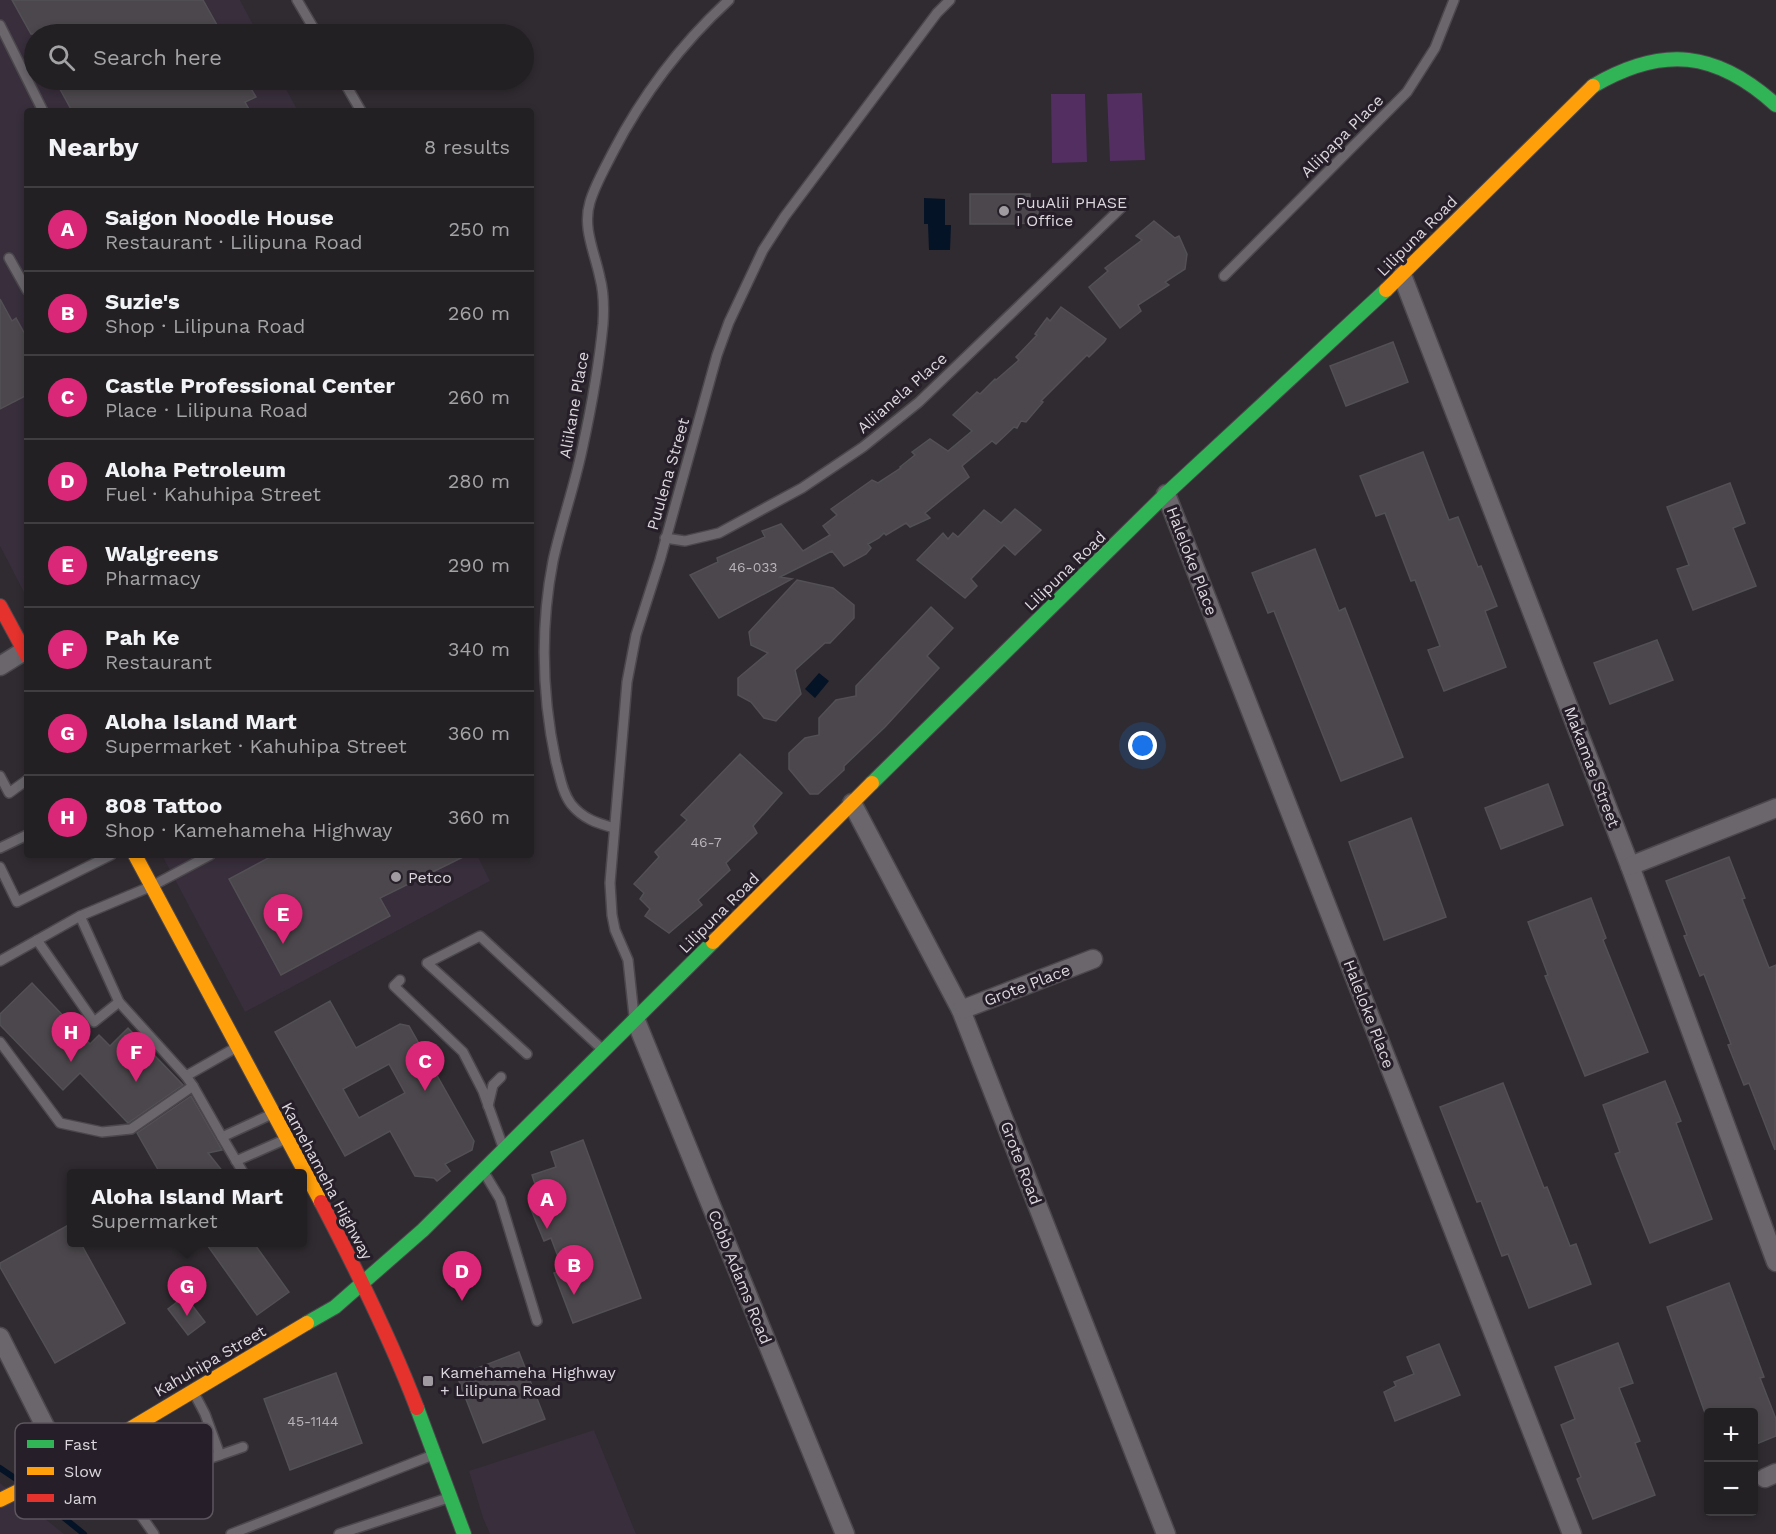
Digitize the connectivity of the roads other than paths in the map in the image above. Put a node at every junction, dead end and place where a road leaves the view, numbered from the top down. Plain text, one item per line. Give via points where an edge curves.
1 (297, 0) edge
2 (729, 0) edge
3 (950, 0) edge
4 (1454, 0) edge
5 (311, 24) edge
6 (0, 25) edge
7 (24, 73) edge
8 (32, 90) edge
9 (349, 90) edge
10 (1772, 93) edge
11 (42, 108) edge
12 (359, 108) edge
13 (1122, 207) dead end
14 (9, 258) dead end
15 (1402, 275) junction
16 (1224, 276) dead end
17 (24, 285) edge
18 (1166, 494) junction
19 (665, 538) junction
20 (0, 606) edge
21 (24, 648) edge
22 (24, 653) edge
23 (0, 666) edge
24 (0, 776) edge
25 (24, 782) edge
26 (852, 803) junction
27 (1776, 808) edge
28 (614, 828) junction
29 (24, 836) edge
30 (0, 848) edge
31 (105, 858) edge
32 (137, 858) edge
33 (204, 858) edge
34 (1630, 866) junction
35 (0, 867) edge
36 (152, 886) junction
37 (80, 916) junction
38 (37, 940) junction
39 (1093, 959) dead end
40 (0, 961) edge
41 (400, 980) dead end
42 (119, 1002) junction
43 (961, 1010) junction
44 (636, 1021) junction
45 (0, 1042) edge
46 (237, 1046) junction
47 (604, 1051) junction
48 (527, 1054) dead end
49 (186, 1076) junction
50 (501, 1077) dead end
51 (193, 1086) junction
52 (488, 1106) junction
53 (273, 1113) junction
54 (222, 1137) junction
55 (287, 1138) junction
56 (504, 1149) junction
57 (237, 1161) junction
58 (242, 1169) edge
59 (303, 1169) edge
60 (483, 1172) junction
61 (307, 1176) edge
62 (423, 1230) joint
63 (1776, 1262) edge
64 (362, 1282) junction
65 (537, 1321) dead end
66 (0, 1337) edge
67 (193, 1391) junction
68 (43, 1423) edge
69 (138, 1423) edge
70 (208, 1423) edge
71 (213, 1436) edge
72 (243, 1447) dead end
73 (434, 1454) junction
74 (220, 1455) junction
75 (213, 1457) edge
76 (15, 1494) edge
77 (451, 1497) junction
78 (0, 1500) edge
79 (143, 1519) edge
80 (154, 1534) edge
81 (231, 1534) edge
82 (339, 1534) edge
83 (464, 1534) edge
84 (845, 1534) edge
85 (1166, 1534) edge
86 (1572, 1534) edge

1 - 5 lane
2 - 28 lane, Aliikane Place via 679,53 639,108 604,169 588,211 588,235 603,293 603,326 582,452 549,591 545,684 553,746 566,795 591,822
3 - 19 lane, Puulena Street via 792,207 764,250 721,344
4 - 16 lane, Aliipapa Place via 1435,48 1407,92
6 - 7 lane
8 - 11 lane
9 - 12 lane
10 - 15 street, Lilipuna Road via 1732,71 1694,60 1657,60 1606,77
13 - 19 lane, Aliianela Place via 919,402 863,447 802,488 726,530 685,541
14 - 17 lane
15 - 18 street, Lilipuna Road
15 - 34 street, Makamae Street
18 - 26 street, Lilipuna Road
18 - 86 street, Haleloke Place
19 - 28 lane, Puulena Street via 630,658
20 - 21 street
22 - 23 street
24 - 25 lane via 9,793
26 - 43 street, Grote Road
26 - 44 street, Lilipuna Road
27 - 34 street
28 - 44 lane, Puulena Street via 610,899 615,930 628,960
29 - 30 lane
31 - 35 lane via 17,902
32 - 36 street, Kamehameha Highway
33 - 36 lane
34 - 63 street, Makamae Street
36 - 37 lane
36 - 46 street, Kamehameha Highway
37 - 38 lane
37 - 42 lane
38 - 40 lane
38 - 42 lane via 94,1022
39 - 43 street, Grote Place
41 - 52 lane via 394,986 463,1052
42 - 49 lane
43 - 85 street, Grote Road
44 - 47 street, Lilipuna Road
44 - 84 street, Cobb Adams Road
45 - 51 lane via 60,1123 102,1132 131,1129
46 - 49 lane
46 - 53 street, Kamehameha Highway
47 - 48 lane via 480,936 427,963
47 - 56 street, Lilipuna Road
49 - 51 lane
50 - 52 lane via 493,1085
51 - 54 lane
52 - 56 lane
53 - 54 lane
53 - 55 street, Kamehameha Highway
54 - 57 lane
55 - 57 lane
55 - 59 street, Kamehameha Highway
56 - 60 street, Lilipuna Road
57 - 58 lane
60 - 62 street, Lilipuna Road
60 - 65 lane via 500,1199
61 - 64 street, Kamehameha Highway
62 - 64 street, Kahuhipa Street
64 - 67 street, Kahuhipa Street via 335,1307
64 - 73 street, Kamehameha Highway
66 - 68 street
67 - 69 street, Kahuhipa Street
67 - 70 lane
71 - 74 lane
72 - 74 lane
73 - 77 street, Kamehameha Highway
73 - 81 lane
74 - 75 lane
76 - 78 street, Kahuhipa Street
77 - 82 lane
77 - 83 street, Kamehameha Highway
79 - 80 lane

